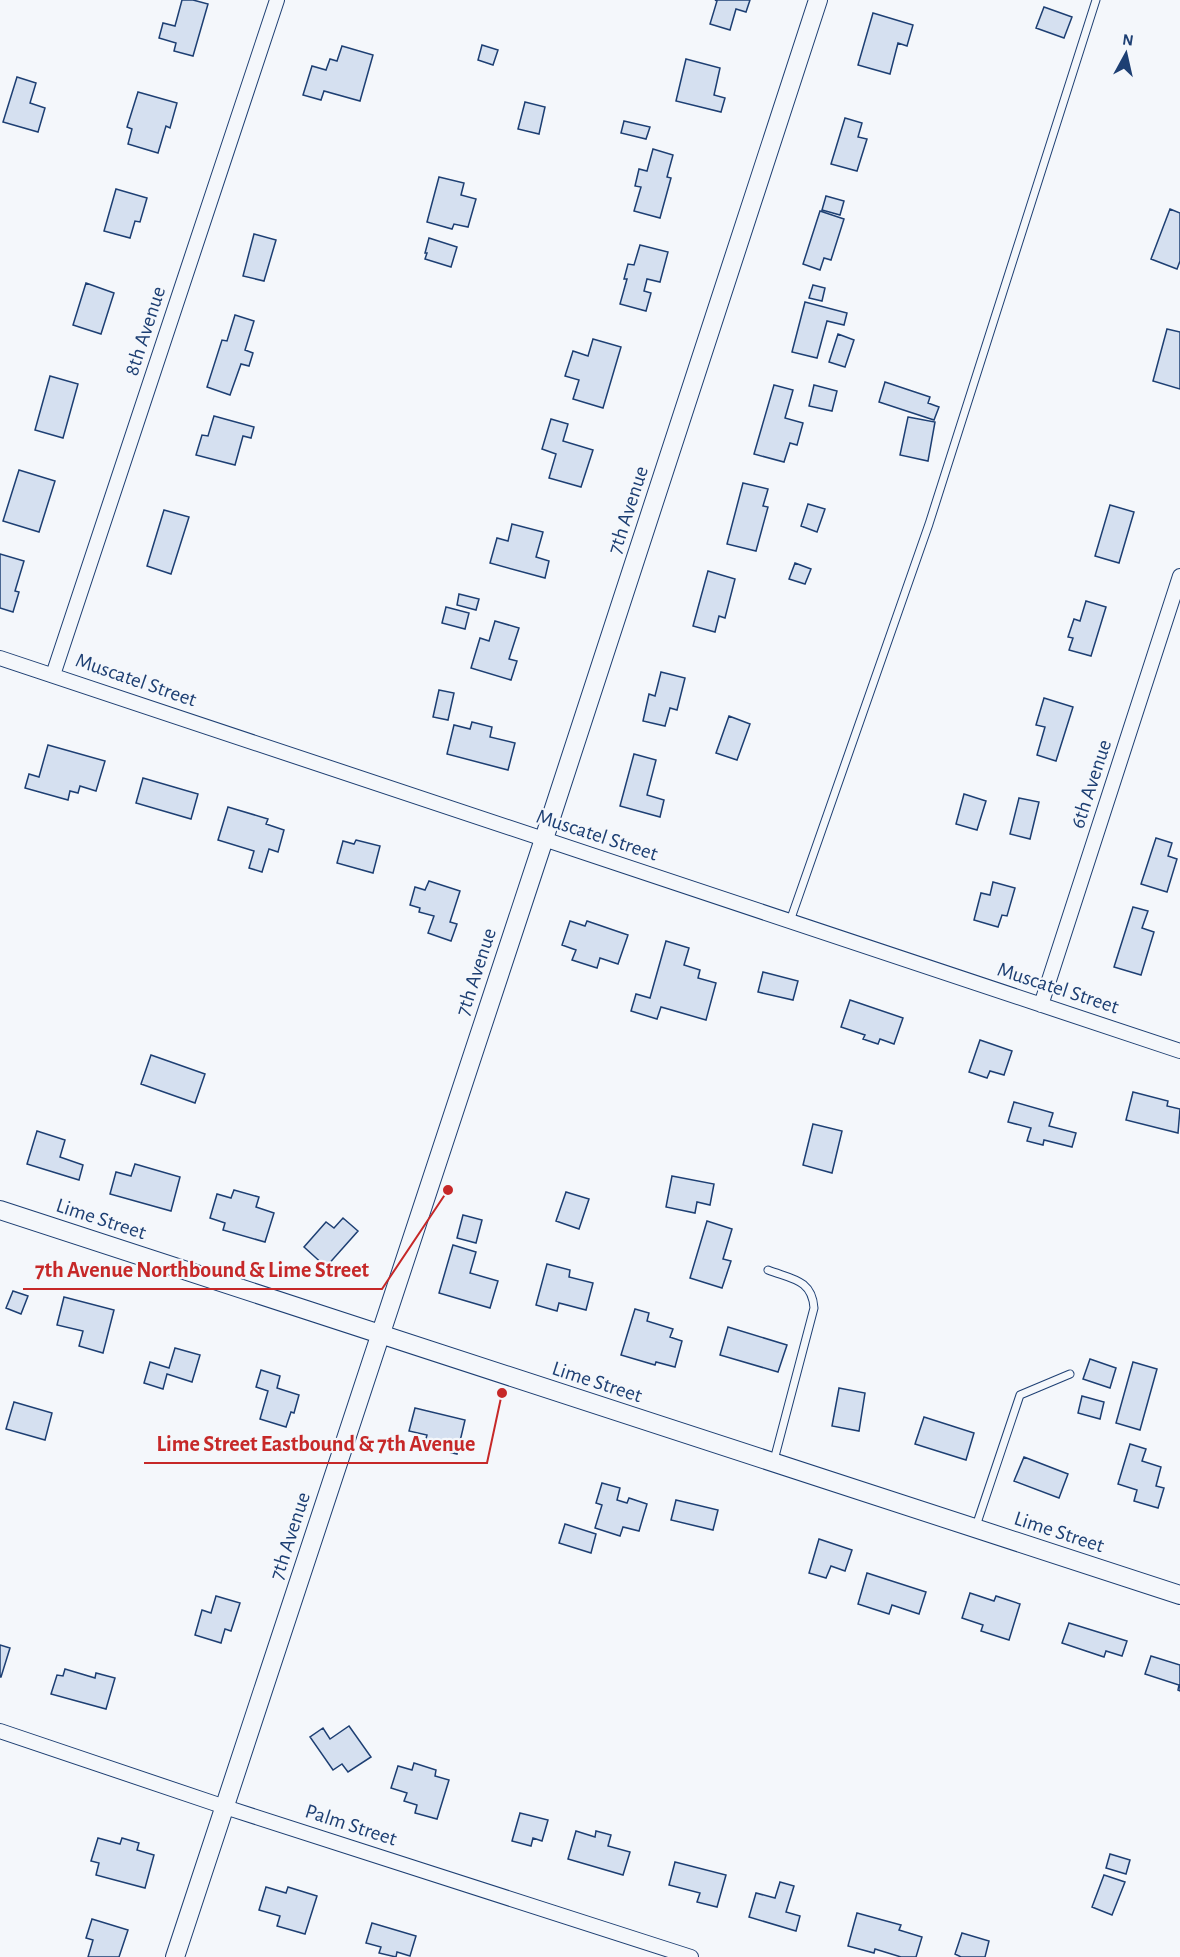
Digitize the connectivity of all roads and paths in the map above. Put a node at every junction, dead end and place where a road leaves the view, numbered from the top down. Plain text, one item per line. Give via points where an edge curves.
1 (277, 0) edge
2 (818, 0) edge
3 (1096, 0) edge
4 (1180, 576) edge
5 (0, 658) edge
6 (53, 675) junction
7 (544, 839) junction
8 (790, 921) junction
9 (1041, 1005) junction
10 (1180, 1051) edge
11 (0, 1210) edge
12 (768, 1270) dead end
13 (380, 1335) junction
14 (1070, 1374) dead end
15 (773, 1463) junction
16 (975, 1528) junction
17 (1180, 1595) edge
18 (0, 1731) edge
19 (225, 1807) junction
20 (175, 1957) edge
21 (691, 1957) edge

1 - 6 street, 8th Avenue
2 - 7 street, 7th Avenue
3 - 8 lane via 929,524
4 - 9 street, 6th Avenue
5 - 6 street, Muscatel Street
6 - 7 street, Muscatel Street
7 - 8 street, Muscatel Street
7 - 13 street, 7th Avenue
8 - 9 street, Muscatel Street
9 - 10 street, Muscatel Street
11 - 13 street, Lime Street
12 - 15 lane via 807,1286 814,1308
13 - 15 street, Lime Street
13 - 19 street, 7th Avenue
14 - 16 lane via 1020,1395
15 - 16 street, Lime Street
16 - 17 street, Lime Street
18 - 19 street, Palm Street
19 - 20 street, 7th Avenue
19 - 21 street, Palm Street

